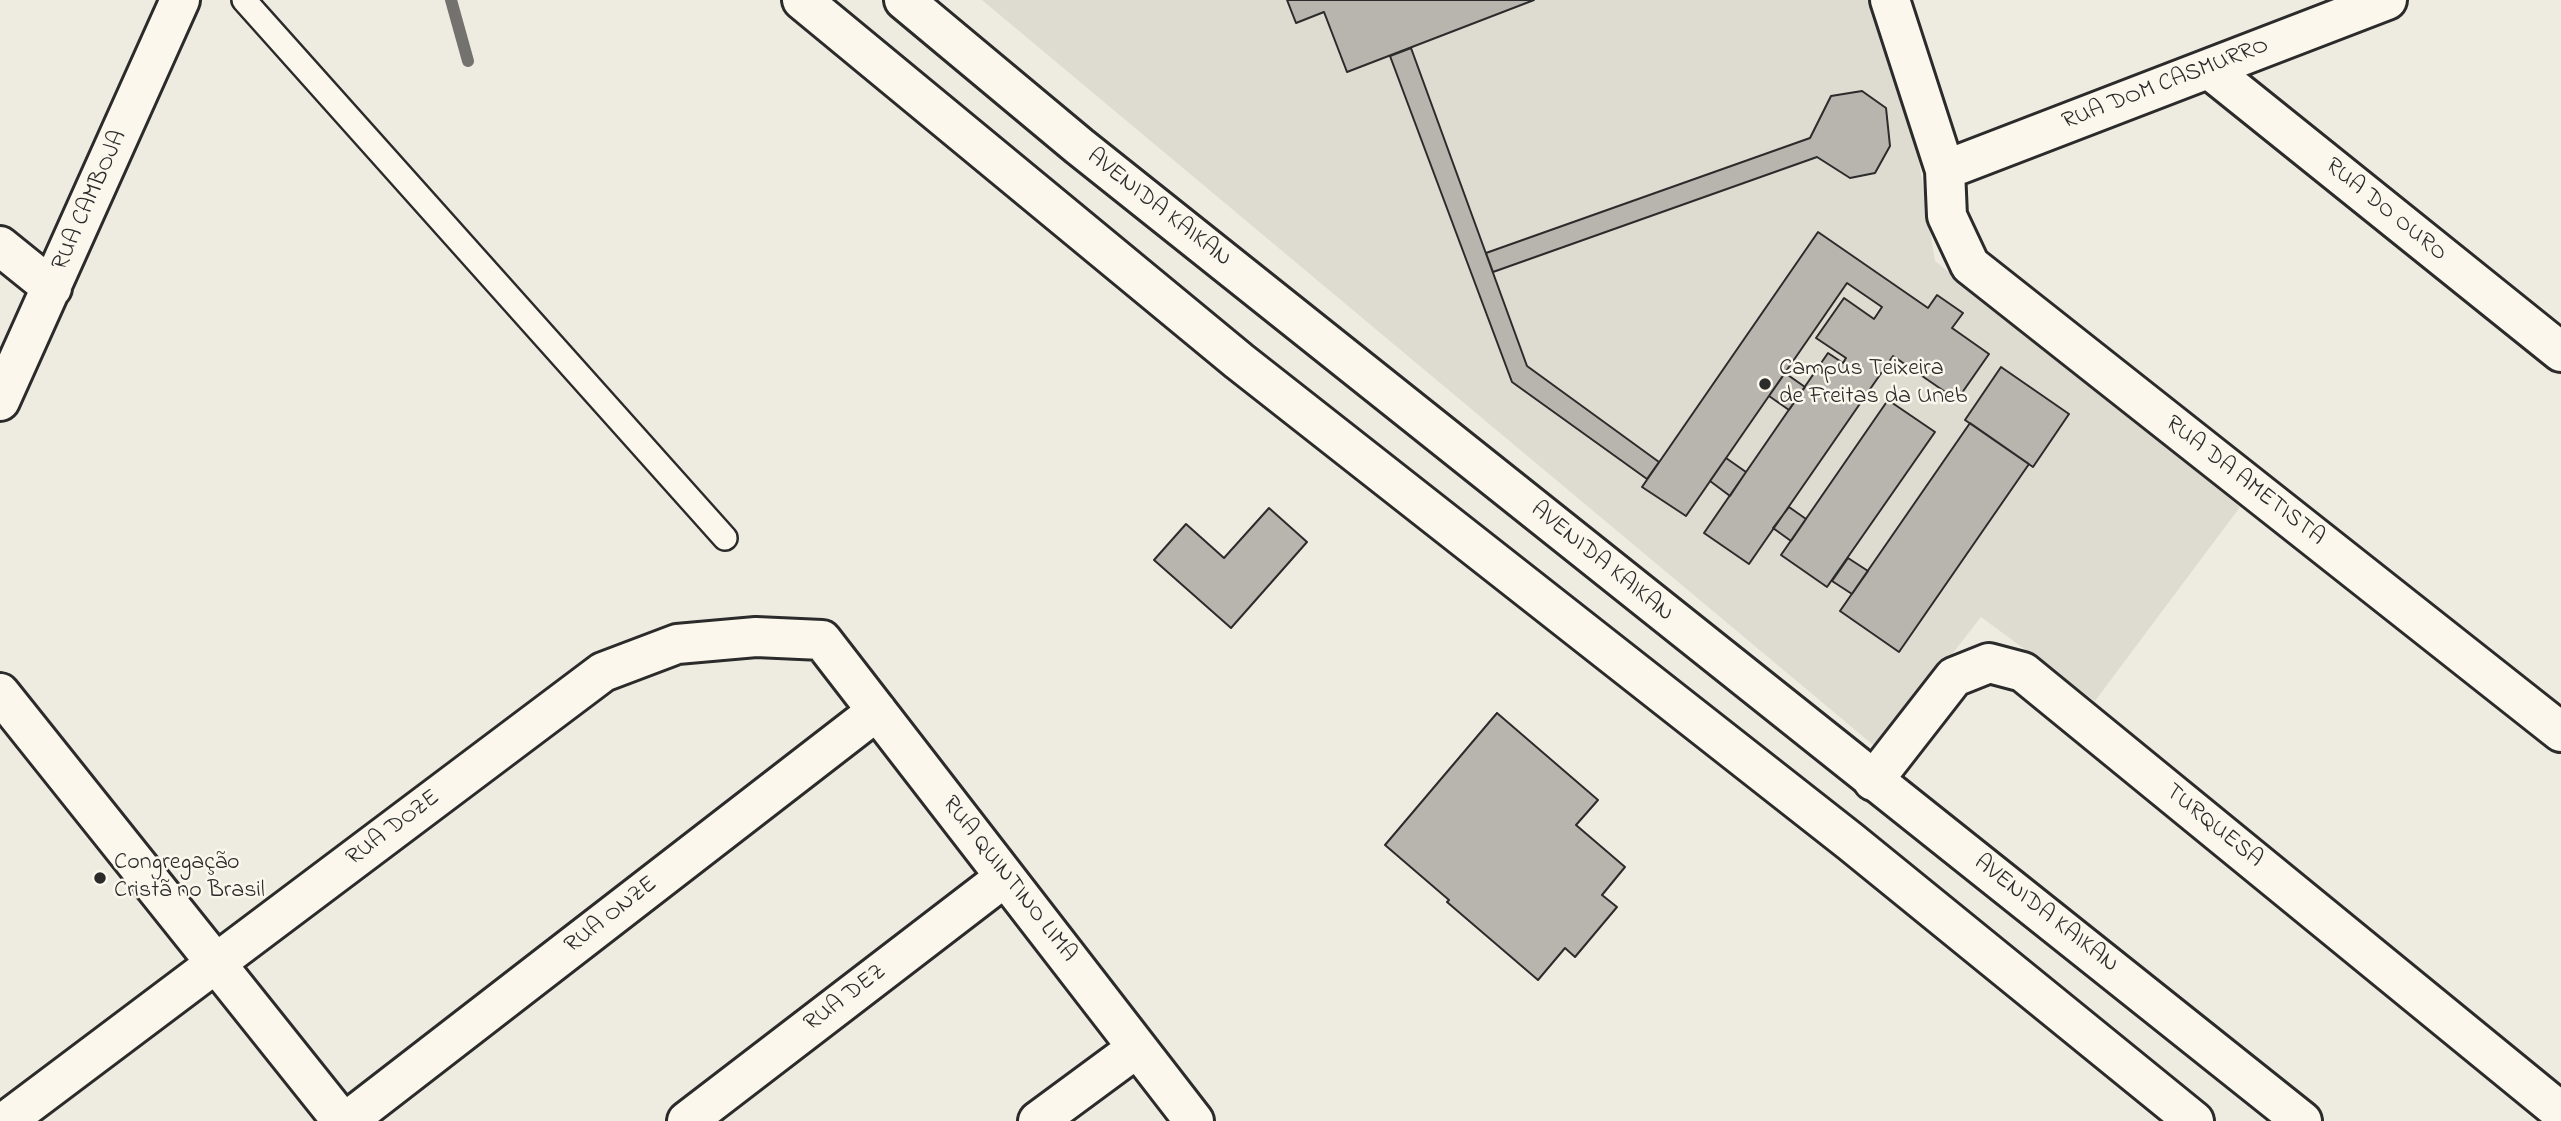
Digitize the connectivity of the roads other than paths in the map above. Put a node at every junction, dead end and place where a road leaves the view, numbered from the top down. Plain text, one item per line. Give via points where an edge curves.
1 (180, 0) edge
2 (244, 0) edge
3 (802, 0) edge
4 (904, 0) edge
5 (1891, 0) edge
6 (2387, 0) edge
7 (2209, 69) junction
8 (1945, 170) junction
9 (0, 246) edge
10 (52, 288) junction
11 (2561, 352) edge
12 (0, 401) edge
13 (725, 538) dead end
14 (822, 640) joint
15 (0, 693) edge
16 (877, 711) junction
17 (2561, 732) edge
18 (1873, 781) junction
19 (1005, 877) junction
20 (217, 962) junction
21 (1138, 1048) junction
22 (2561, 1112) edge
23 (6, 1121) edge
24 (344, 1121) edge
25 (687, 1121) edge
26 (1038, 1121) edge
27 (1194, 1121) edge
28 (2194, 1121) edge
29 (2302, 1121) edge

1 - 10 street, RUA CAMBOJA
2 - 13 lane
3 - 28 street via 1239,361 1851,842
4 - 18 street, AVENIDA KAIKAN via 1079,146
5 - 8 street
6 - 7 street, RUA DOM CASMURRO
7 - 8 street, RUA DOM CASMURRO
7 - 11 street, RUA DO OURO
8 - 17 street, RUA DA AMETISTA via 1947,216 1970,265
9 - 10 street
10 - 12 street, RUA CAMBOJA
14 - 16 street, RUA QUINTINO LIMA
14 - 20 street, RUA DOZE via 756,637 677,644 603,672
15 - 20 street
16 - 19 street, RUA QUINTINO LIMA
16 - 24 street, RUA ONZE
18 - 22 street, TURQUESA via 1954,677 1989,663 2023,672
18 - 29 street, AVENIDA KAIKAN
19 - 21 street, RUA QUINTINO LIMA
19 - 25 street, RUA DEZ
20 - 23 street, RUA DOZE
20 - 24 street
21 - 26 street
21 - 27 street, RUA QUINTINO LIMA

